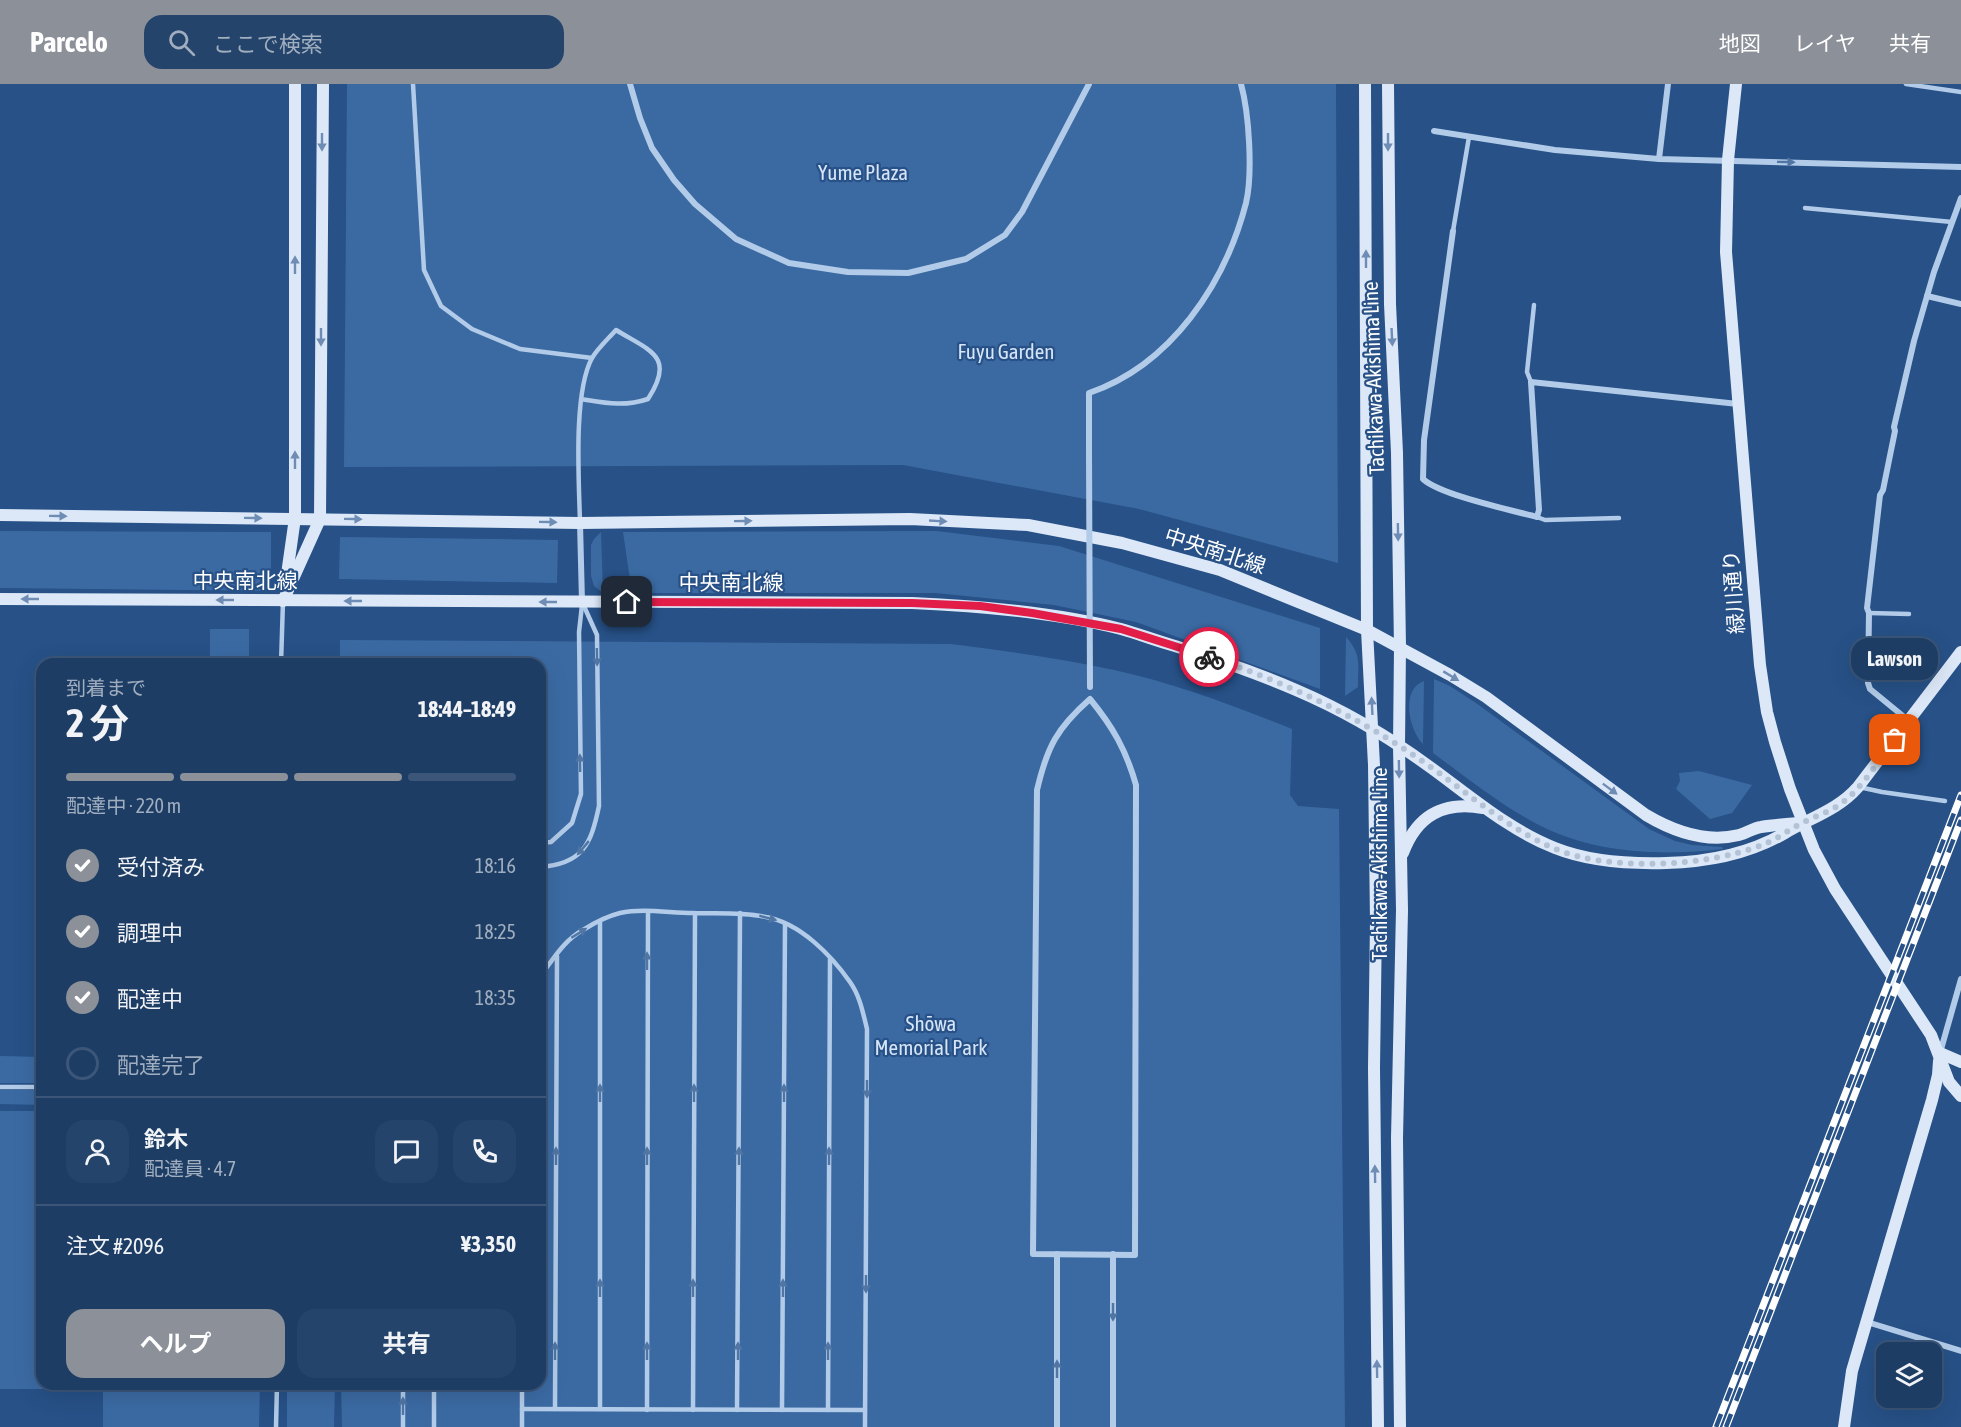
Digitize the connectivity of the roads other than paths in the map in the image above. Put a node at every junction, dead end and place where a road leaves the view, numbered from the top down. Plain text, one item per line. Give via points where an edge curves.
1 (295, 84) edge
2 (322, 84) edge
3 (412, 84) edge
4 (630, 84) edge
5 (1089, 84) edge
6 (1241, 84) edge
7 (1365, 84) edge
8 (1388, 84) edge
9 (1668, 84) edge
10 (1736, 84) edge
11 (1906, 84) edge
12 (1961, 92) edge
13 (1434, 131) dead end
14 (1468, 137) junction
15 (1659, 159) junction
16 (1728, 160) junction
17 (1961, 167) edge
18 (1961, 198) edge
19 (1805, 208) dead end
20 (1952, 222) junction
21 (1454, 231) joint
22 (1927, 296) junction
23 (1961, 304) edge
24 (1534, 305) dead end
25 (592, 357) junction
26 (1531, 382) junction
27 (581, 399) junction
28 (1739, 405) junction
29 (0, 515) edge
30 (1537, 517) junction
31 (295, 518) junction
32 (1619, 518) dead end
33 (320, 519) junction
34 (580, 523) junction
35 (0, 599) edge
36 (283, 601) junction
37 (582, 602) junction
38 (1869, 613) junction
39 (1909, 614) dead end
40 (1367, 630) junction
41 (1400, 646) junction
42 (1961, 652) edge
43 (281, 658) edge
44 (1090, 699) junction
45 (1909, 721) junction
46 (1373, 730) junction
47 (1399, 746) junction
48 (1858, 787) junction
49 (1945, 801) dead end
50 (1484, 808) junction
51 (1802, 822) junction
52 (546, 842) edge
53 (1401, 857) junction
54 (546, 867) edge
55 (648, 912) junction
56 (740, 913) junction
57 (695, 914) junction
58 (600, 922) junction
59 (785, 924) junction
60 (556, 955) junction
61 (830, 959) junction
62 (546, 968) edge
63 (1961, 979) edge
64 (1952, 1016) junction
65 (1961, 1017) edge
66 (1940, 1053) junction
67 (1961, 1062) edge
68 (0, 1087) edge
69 (36, 1087) edge
70 (1961, 1096) edge
71 (1057, 1254) junction
72 (1113, 1254) junction
73 (1866, 1321) junction
74 (1961, 1351) edge
75 (277, 1390) edge
76 (403, 1390) edge
77 (434, 1390) edge
78 (522, 1390) edge
79 (522, 1409) junction
80 (555, 1409) junction
81 (600, 1409) junction
82 (647, 1410) junction
83 (693, 1410) junction
84 (737, 1410) junction
85 (782, 1410) junction
86 (828, 1410) junction
87 (865, 1410) junction
88 (276, 1427) edge
89 (403, 1427) edge
90 (434, 1427) edge
91 (522, 1427) edge
92 (865, 1427) edge
93 (1057, 1427) edge
94 (1113, 1427) edge
95 (1378, 1427) edge
96 (1400, 1427) edge
97 (1844, 1427) edge

31 -> 1 main road
2 -> 33 main road
3 - 25 lane via 424,270 441,306 472,329 520,349
4 - 5 street via 657,156 695,204 736,239 789,263 848,272 908,273 966,259 1005,235 1022,212
6 - 44 street, bridge via 1250,147 1246,200 1231,248 1211,290 1184,325 1146,363 1112,385 1089,393
40 -> 7 main road, Tachikawa-Akishima Line
8 -> 41 main road, Tachikawa-Akishima Line
9 - 15 street
10 - 16 main road, 緑川通り
11 - 12 lane
13 - 14 street
14 - 15 street
14 - 21 lane
15 - 16 street
16 -> 17 street
16 - 28 main road, 緑川通り via 1726,252
18 - 20 street
19 - 20 lane
20 - 22 street
21 - 30 street via 1424,440 1423,478 1429,484 1475,501
22 - 23 street
22 - 38 street via 1901,393 1880,495
24 - 26 lane via 1527,372
25 - 27 lane
25 - 27 lane via 616,330 655,354 661,368 657,386 648,399 631,404
26 - 28 street
26 - 30 street
27 - 34 lane
28 - 51 main road, 緑川通り via 1762,689
29 -> 31 main road, 中央南北線
30 - 32 lane
31 - 33 main road, 中央南北線
31 - 36 main road
33 -> 34 main road, 中央南北線
33 - 36 main road
34 - 37 street
34 -> 40 main road, 中央南北線 via 910,519 1028,525 1122,543 1220,570
36 -> 35 main road, 中央南北線
37 -> 36 main road, 中央南北線
36 - 43 lane
37 - 46 main road, 中央南北線 via 912,603 1032,613 1121,629 1215,659 1296,690
52 -> 37 lane via 573,824 581,794
37 -> 54 lane via 597,635 599,806 594,833 581,853 556,866
38 - 39 lane
38 - 45 street via 1870,689
40 - 41 main road, 中央南北線
46 -> 40 main road, Tachikawa-Akishima Line
41 - 47 main road, Tachikawa-Akishima Line
41 -> 51 main road, 中央南北線 via 1486,697 1662,825 1698,836 1723,837 1759,827
42 - 45 main road
44 - 71 street via 1068,718 1052,743 1037,790 1033,1254
44 - 72 street via 1121,743 1136,785 1135,1255
45 - 48 main road
46 - 47 main road, 中央南北線
95 -> 46 main road, Tachikawa-Akishima Line
47 - 50 main road, 中央南北線
47 -> 53 main road, Tachikawa-Akishima Line
48 - 49 lane
48 - 51 main road via 1841,804
50 - 51 main road, 中央南北線 via 1556,849 1629,863 1675,863 1731,855 1764,845
50 - 53 main road via 1457,806 1433,814 1414,828
51 - 66 main road, 緑川通り via 1835,889
53 - 96 main road, Tachikawa-Akishima Line via 1397,1138
55 - 57 lane
55 - 58 lane via 623,913
82 -> 55 lane
56 - 57 lane
56 -> 59 lane
84 -> 56 lane
83 -> 57 lane
60 -> 58 lane via 568,940
81 -> 58 lane
59 - 61 lane via 808,937
85 -> 59 lane
60 - 62 lane
80 -> 60 lane
86 -> 61 lane
61 -> 87 lane via 851,983 867,1029
63 - 64 street
64 - 65 street
64 - 66 street
66 - 67 main road
66 - 70 main road, 緑川通り via 1949,1082
66 - 73 main road via 1932,1100
68 - 69 lane
71 - 72 street
93 -> 71 street
72 -> 94 street
73 - 74 street
73 - 97 main road via 1852,1371
75 - 88 lane
89 -> 76 lane
77 - 90 lane
78 - 79 lane
79 - 80 lane
79 - 91 lane
80 - 81 lane
81 - 82 lane
82 - 83 lane
83 - 84 lane
84 - 85 lane
85 - 86 lane
86 - 87 lane
87 - 92 lane

